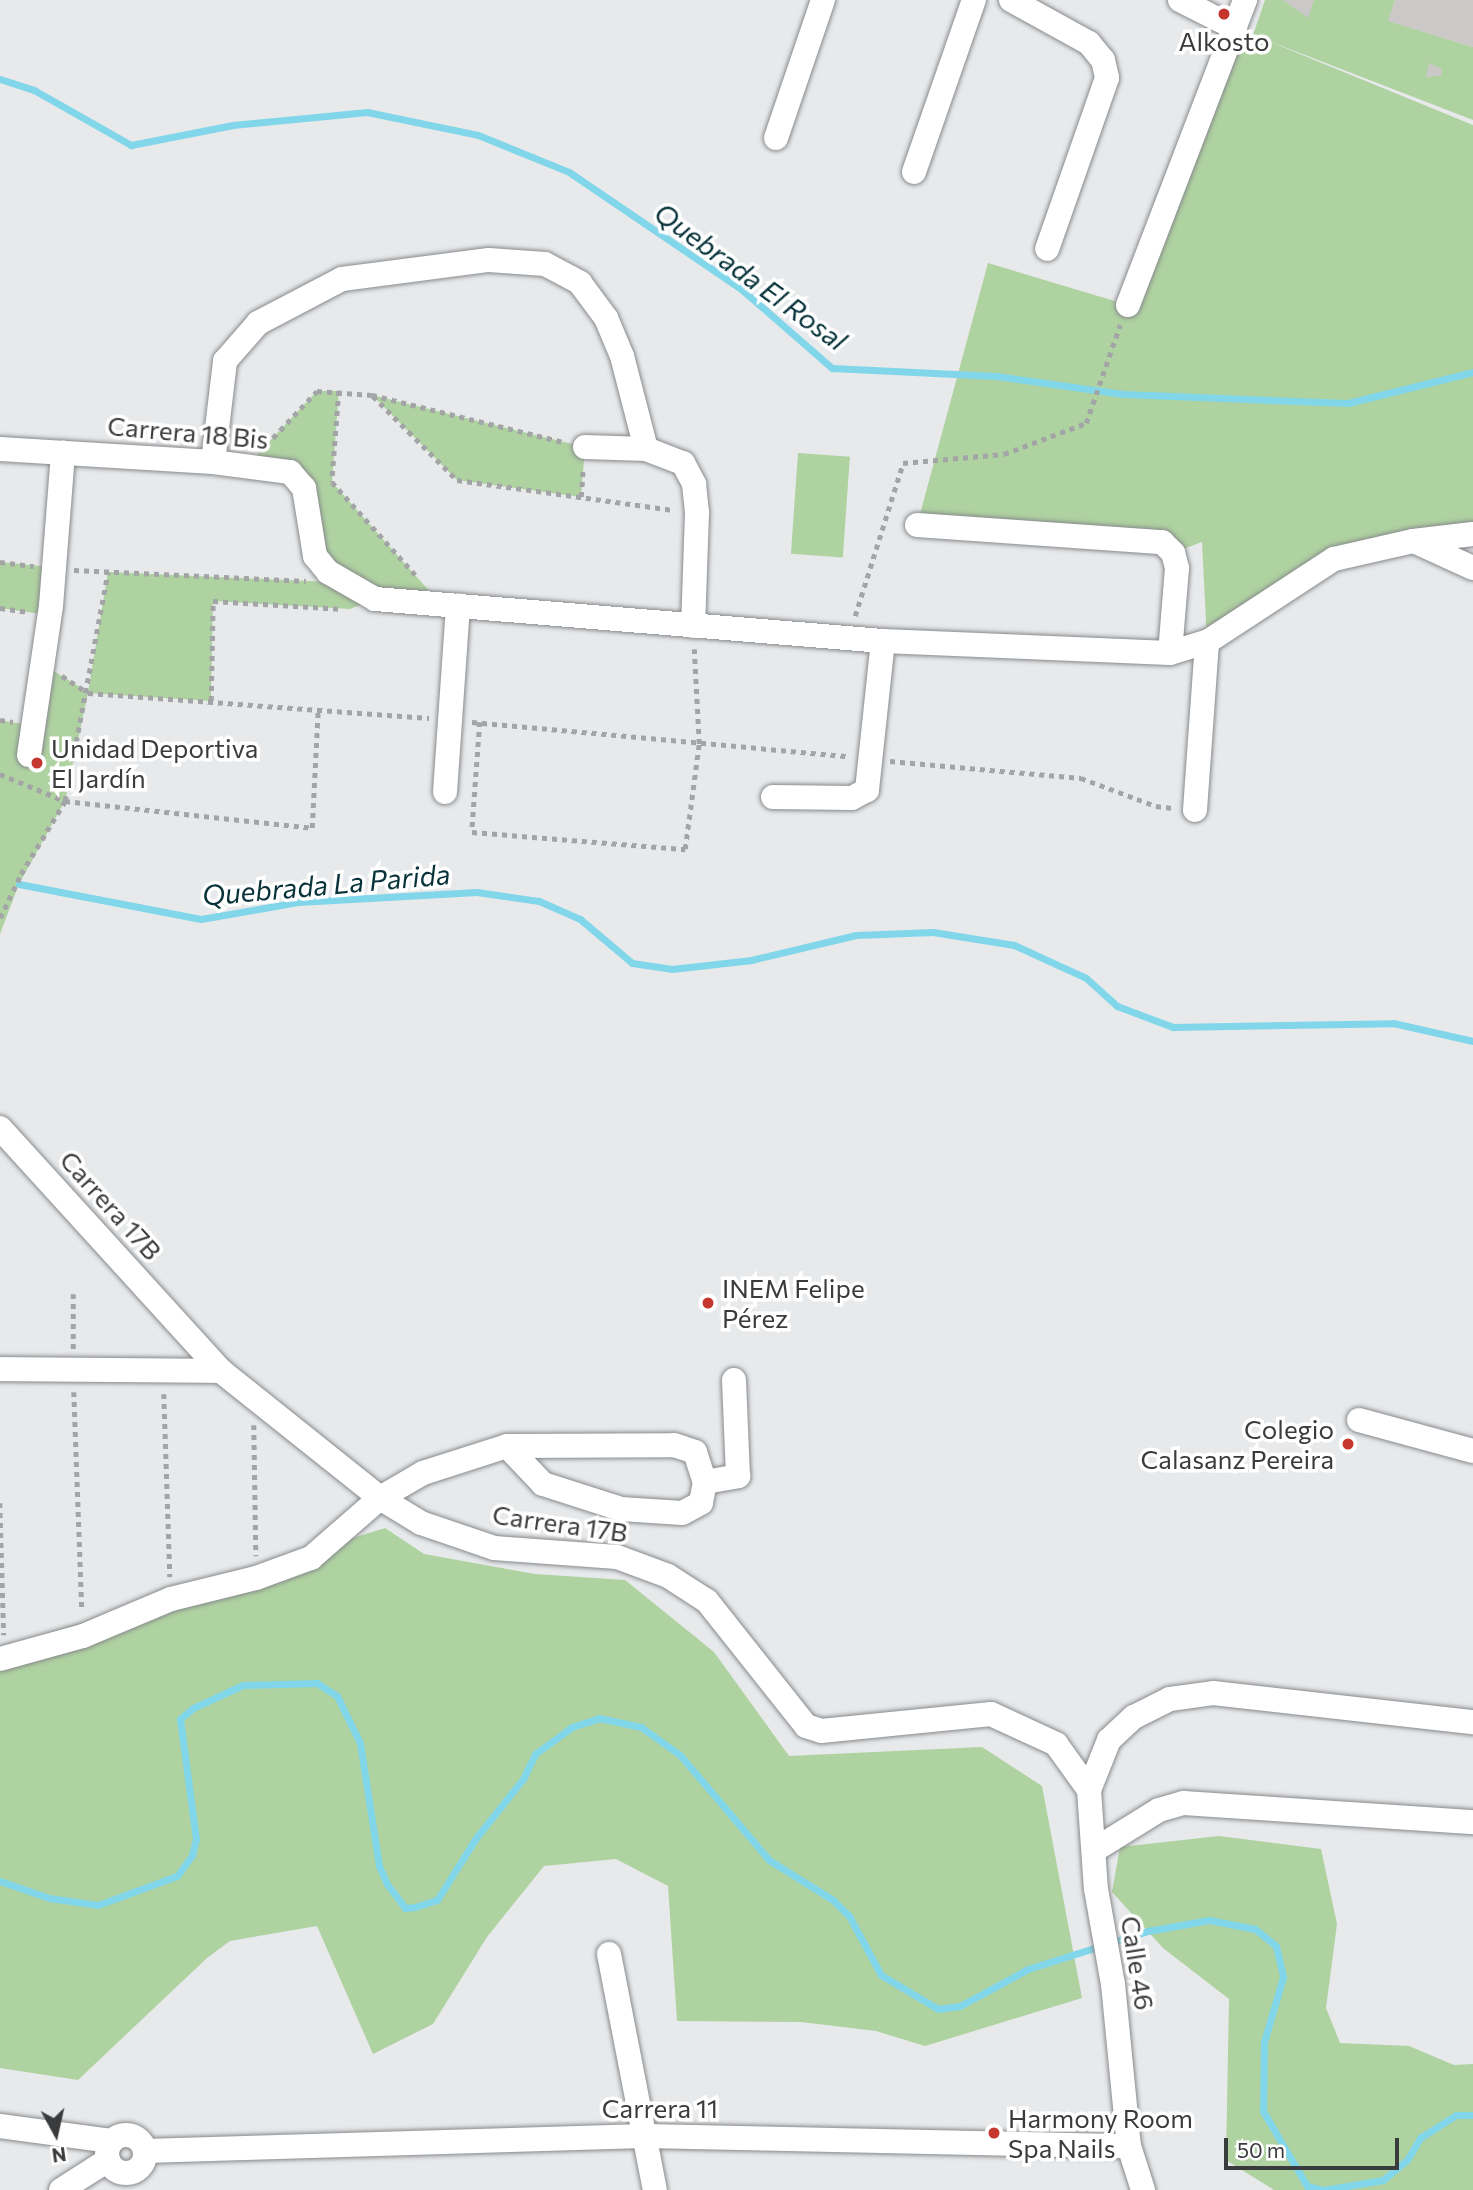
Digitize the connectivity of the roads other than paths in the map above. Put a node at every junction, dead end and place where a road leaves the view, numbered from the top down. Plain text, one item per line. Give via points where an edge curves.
1 (823, 0) edge
2 (974, 0) edge
3 (1011, 0) edge
4 (1180, 0) edge
5 (1245, 0) edge
6 (1235, 27) junction
7 (776, 138) dead end
8 (914, 172) dead end
9 (1047, 249) dead end
10 (1128, 305) road end
11 (584, 447) road end
12 (0, 449) edge
13 (646, 449) junction
14 (63, 452) junction
15 (213, 462) junction
16 (916, 526) dead end
17 (1473, 534) edge
18 (1413, 541) junction
19 (1473, 568) edge
20 (449, 604) junction
21 (693, 626) junction
22 (883, 641) junction
23 (1207, 642) junction
24 (1170, 653) junction
25 (29, 755) dead end
26 (444, 792) dead end
27 (773, 797) dead end
28 (1195, 810) road end
29 (0, 1128) edge
30 (0, 1369) edge
31 (221, 1371) junction
32 (734, 1380) dead end
33 (1359, 1420) dead end
34 (507, 1446) junction
35 (1473, 1451) edge
36 (705, 1482) junction
37 (380, 1498) junction
38 (3, 1659) edge
39 (1473, 1722) edge
40 (1089, 1790) junction
41 (1473, 1822) edge
42 (1096, 1849) junction
43 (609, 1954) dead end
44 (0, 2126) edge
45 (645, 2136) junction
46 (1129, 2146) junction
47 (109, 2151) junction
48 (61, 2190) edge
49 (655, 2190) edge
50 (1143, 2190) edge

1 - 7 street
2 - 8 street
3 - 9 street via 1089,43 1103,60 1107,78
4 - 6 street
5 - 6 street
6 - 10 street
11 - 13 street
12 - 14 street, Carrera 18 Bis
13 - 15 street via 622,356 606,318 580,283 545,264 489,260 342,279 258,323 225,361
13 - 21 street via 683,463 694,484
14 - 15 street, Carrera 18 Bis
14 - 25 street via 51,606
15 - 20 street, Carrera 18 Bis via 290,472 304,488 315,556 328,572 374,599
16 - 24 street via 1162,542 1177,568
17 - 18 street
18 - 19 street
18 - 23 street via 1334,559
20 - 21 street
20 - 26 street via 453,720
21 - 22 street
22 - 24 street
22 - 27 street via 867,790 852,798
23 - 24 street
23 - 28 street
29 - 31 street, Carrera 17B
30 - 31 street
31 - 37 street, Carrera 17B via 253,1392
32 - 36 street via 738,1476
33 - 35 street
34 - 36 street via 674,1445 695,1452
34 - 36 street via 543,1484 621,1509 682,1513 701,1503
34 - 37 street via 423,1473
37 - 38 street via 311,1558 256,1578 171,1599 83,1636
37 - 40 street, Carrera 17B via 421,1523 494,1548 617,1557 668,1576 707,1601 806,1726 821,1731 991,1714 1056,1744
39 - 40 street via 1213,1693 1170,1699 1134,1717 1109,1740
40 - 42 street, Calle 46
41 - 42 street via 1184,1803 1159,1810
42 - 46 street, Calle 46 via 1096,1889 1113,1984
43 - 45 street
44 - 47 street
45 - 46 street, Carrera 11
45 - 47 street, Carrera 11 via 145,2151 134,2171 119,2171
45 - 49 street
46 - 50 street
47 - 48 street

